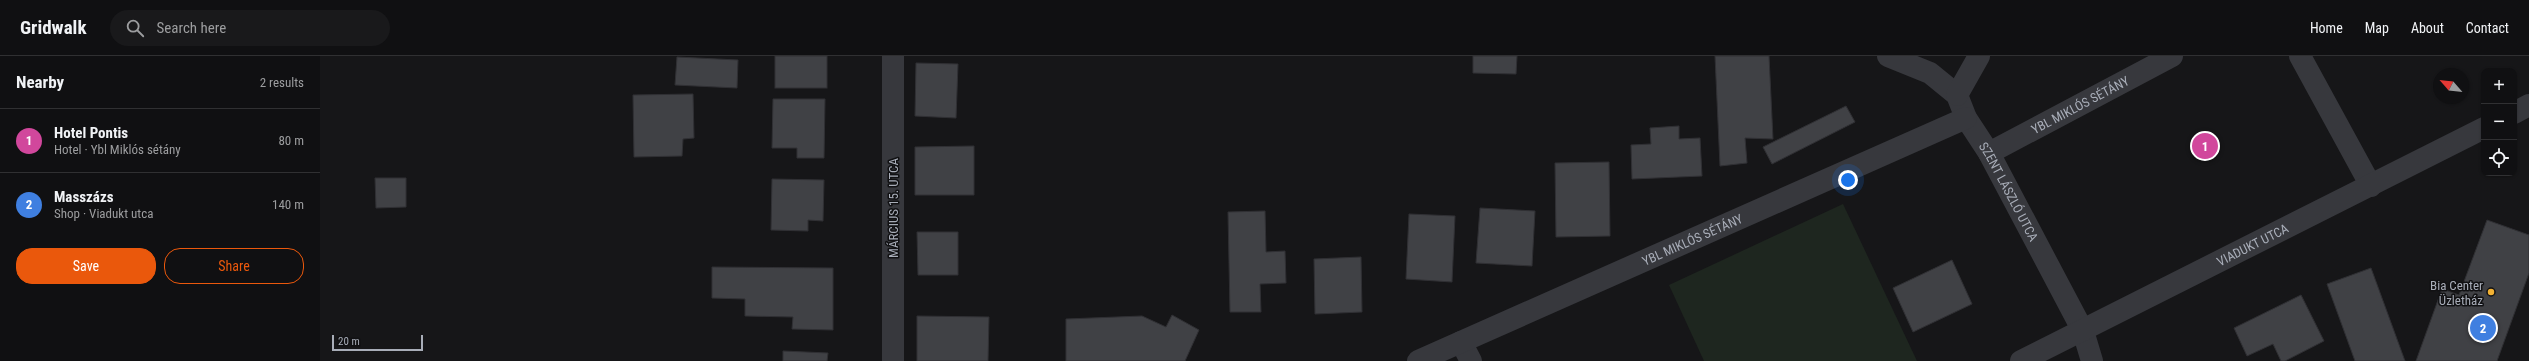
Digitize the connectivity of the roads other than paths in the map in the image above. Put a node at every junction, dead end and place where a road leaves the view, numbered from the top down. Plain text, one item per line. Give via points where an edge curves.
1 (893, 56) edge
2 (1888, 56) edge
3 (1979, 56) edge
4 (2172, 56) edge
5 (2300, 56) edge
6 (1957, 95) junction
7 (2529, 105) edge
8 (2517, 111) edge
9 (1966, 118) junction
10 (2481, 130) edge
11 (1988, 153) junction
12 (2371, 186) junction
13 (2083, 331) junction
14 (1461, 342) junction
15 (893, 361) edge
16 (1418, 361) edge
17 (1470, 361) edge
18 (2021, 361) edge
19 (2092, 361) edge

1 - 15 street, MÁRCIUS 15. UTCA
2 - 6 street, SZENT LÁSZLÓ UTCA via 1930,72
3 - 6 street
4 - 11 street, YBL MIKLÓS SÉTÁNY
5 - 12 street
6 - 9 street, SZENT LÁSZLÓ UTCA
7 - 8 street
9 - 11 street, SZENT LÁSZLÓ UTCA
9 - 14 street, YBL MIKLÓS SÉTÁNY
10 - 12 street, VIADUKT UTCA
11 - 13 street, SZENT LÁSZLÓ UTCA
12 - 13 street, VIADUKT UTCA
13 - 18 street, VIADUKT UTCA
13 - 19 street, SZENT LÁSZLÓ UTCA
14 - 16 street, YBL MIKLÓS SÉTÁNY
14 - 17 street

